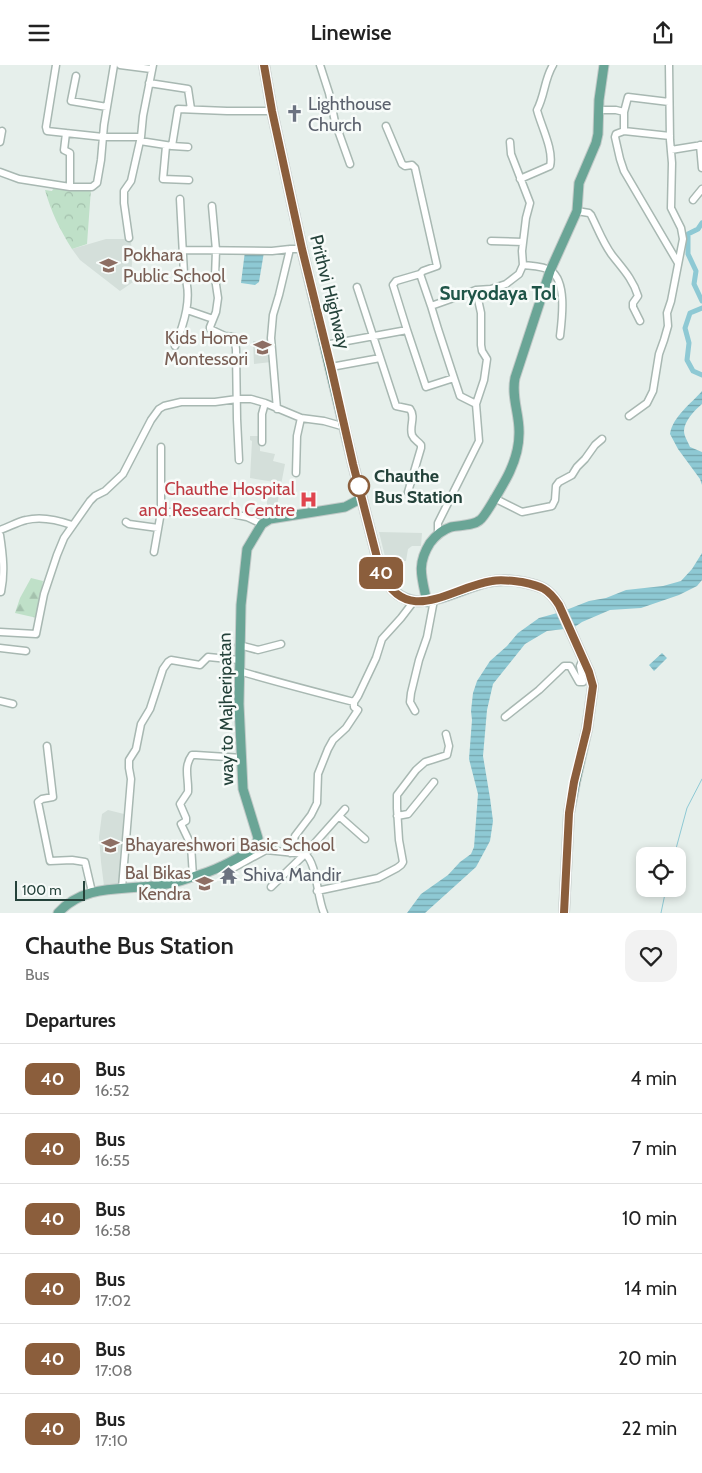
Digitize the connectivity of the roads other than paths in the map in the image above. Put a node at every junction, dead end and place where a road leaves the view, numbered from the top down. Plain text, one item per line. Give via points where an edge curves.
1 (56, 65) edge
2 (114, 65) edge
3 (120, 65) edge
4 (264, 65) edge
5 (320, 65) edge
6 (554, 65) edge
7 (604, 65) edge
8 (668, 65) edge
9 (152, 67) edge
10 (76, 75) dead end
11 (149, 83) junction
12 (669, 103) junction
13 (107, 107) junction
14 (191, 109) junction
15 (600, 110) junction
16 (272, 111) junction
17 (624, 111) junction
18 (386, 126) dead end
19 (2, 131) dead end
20 (624, 131) junction
21 (66, 133) junction
22 (670, 136) junction
23 (104, 137) junction
24 (141, 139) junction
25 (0, 142) edge
26 (510, 142) dead end
27 (701, 145) edge
28 (169, 146) junction
29 (188, 147) dead end
30 (670, 150) junction
31 (350, 164) dead end
32 (702, 168) edge
33 (0, 172) edge
34 (520, 179) junction
35 (189, 180) dead end
36 (70, 187) junction
37 (702, 189) edge
38 (180, 199) dead end
39 (693, 200) dead end
40 (212, 206) dead end
41 (577, 211) junction
42 (128, 238) dead end
43 (491, 241) dead end
44 (523, 241) junction
45 (290, 249) junction
46 (302, 249) junction
47 (183, 250) junction
48 (216, 250) junction
49 (678, 263) junction
50 (523, 265) junction
51 (550, 271) junction
52 (420, 275) junction
53 (357, 287) dead end
54 (476, 290) junction
55 (431, 306) junction
56 (187, 310) junction
57 (213, 319) junction
58 (640, 321) dead end
59 (407, 330) junction
60 (373, 336) junction
61 (560, 336) dead end
62 (325, 345) junction
63 (175, 346) dead end
64 (380, 358) junction
65 (331, 367) junction
66 (454, 378) junction
67 (237, 399) junction
68 (265, 403) junction
69 (476, 404) junction
70 (278, 409) junction
71 (629, 416) dead end
72 (301, 418) junction
73 (345, 427) junction
74 (602, 439) dead end
75 (262, 442) dead end
76 (161, 447) dead end
77 (239, 460) dead end
78 (296, 473) dead end
79 (408, 492) dead end
80 (362, 498) junction
81 (494, 498) junction
82 (161, 512) junction
83 (126, 522) dead end
84 (262, 524) junction
85 (72, 525) junction
86 (158, 528) junction
87 (0, 530) edge
88 (438, 533) junction
89 (0, 535) edge
90 (154, 552) dead end
91 (1, 592) dead end
92 (414, 601) junction
93 (430, 601) junction
94 (0, 631) edge
95 (240, 645) junction
96 (281, 645) dead end
97 (0, 648) edge
98 (26, 651) dead end
99 (583, 659) junction
100 (240, 660) junction
101 (239, 671) junction
102 (0, 701) edge
103 (354, 703) junction
104 (13, 704) dead end
105 (415, 711) dead end
106 (505, 717) dead end
107 (446, 734) dead end
108 (47, 746) dead end
109 (242, 757) junction
110 (434, 782) dead end
111 (345, 809) dead end
112 (339, 816) junction
113 (397, 817) junction
114 (365, 839) dead end
115 (290, 853) junction
116 (305, 854) junction
117 (221, 867) junction
118 (193, 877) junction
119 (271, 887) dead end
120 (122, 888) junction
121 (317, 891) junction
122 (92, 892) junction
123 (58, 913) edge
124 (324, 913) edge
125 (564, 913) edge

1 - 21 street via 46,127 47,131
2 - 13 street
3 - 9 street
4 - 16 highway, Prithvi Highway
5 - 31 street
6 - 34 street via 537,110 551,163
7 - 15 main road
8 - 12 street
9 - 11 street
10 - 13 street via 70,101
11 - 14 street via 188,89
11 - 24 street
12 - 17 street via 628,97
12 - 22 street
13 - 23 street
14 - 16 street
14 - 28 street via 178,109
15 - 17 street
15 - 41 main road via 596,143 579,183
16 - 46 highway, Prithvi Highway
17 - 20 street
18 - 52 street via 402,164 414,168 422,196 437,266
19 - 25 street
20 - 22 street
20 - 49 street via 615,137 624,171
21 - 23 street
21 - 36 street via 64,150 70,153
22 - 30 street
23 - 24 street
23 - 36 street via 98,183 92,187
24 - 28 street
24 - 42 street via 131,181 124,191
26 - 34 street
27 - 30 street
27 - 32 street
28 - 29 street
28 - 35 street via 163,179
30 - 49 street via 671,208 683,239
33 - 36 street via 19,179
34 - 44 street via 530,203
37 - 39 street
38 - 47 street
40 - 48 street
41 - 51 main road
41 - 58 street via 591,215 601,238 629,277 638,295 634,307
43 - 44 street
44 - 50 street
45 - 46 street
45 - 48 street
45 - 70 street via 273,315 271,338
46 - 62 highway, Prithvi Highway
47 - 48 street
47 - 56 street
48 - 57 street via 218,298
49 - 71 street via 653,391 648,403
50 - 51 street
50 - 54 street via 519,274 506,283
51 - 61 street via 559,284 563,307
51 - 81 main road via 515,378 519,434 514,460 510,473
52 - 55 street
52 - 59 street via 394,283
53 - 60 street
54 - 55 street
54 - 69 street via 481,313 481,345 487,359
55 - 66 street
56 - 57 street
56 - 63 street
57 - 67 street via 210,329 234,337
59 - 60 street
59 - 66 street via 426,387
60 - 62 street
60 - 64 street
62 - 65 highway, Prithvi Highway
64 - 65 street
64 - 79 street via 396,406 410,409 413,413 412,434 422,448
65 - 73 highway, Prithvi Highway
66 - 69 street via 460,396
67 - 68 street
67 - 77 street
67 - 85 street via 181,402 159,409 150,420 123,474 90,501
68 - 70 street
68 - 75 street
69 - 88 street via 479,441 438,523
70 - 72 street
72 - 73 street
72 - 78 street
73 - 80 highway, Prithvi Highway
74 - 81 street via 572,475 556,486 552,506 522,512
76 - 82 street
80 - 84 main road via 345,507 270,519
80 - 92 highway, Prithvi Highway via 381,573 398,595
81 - 88 main road via 480,520
82 - 84 street via 223,512
82 - 86 street
83 - 86 street
84 - 95 main road, way to Majheripatan via 247,549
85 - 87 street via 48,519 26,519
85 - 94 street via 49,579 36,634
86 - 90 street
88 - 93 main road via 421,562 421,574
89 - 91 street via 4,577
92 - 93 highway, Prithvi Highway
92 - 103 street via 382,639
93 - 99 highway, Prithvi Highway via 497,580 539,586 553,597
93 - 105 street via 427,637 411,693 410,702
95 - 96 street via 258,650
95 - 100 main road, way to Majheripatan
97 - 98 street
99 - 106 street via 580,666 582,682 578,682 570,666 564,666
99 - 125 highway, Prithvi Highway via 592,680 593,694 569,813
100 - 101 main road, way to Majheripatan
100 - 120 street via 208,657 200,665 171,660 163,669 150,709 141,724 136,749 129,760 131,779
101 - 103 street
101 - 109 main road, way to Majheripatan
102 - 104 street
103 - 115 street via 358,711 328,749 318,773 315,807 295,836
107 - 113 street via 450,746 448,753 425,762 416,770 397,795
108 - 122 street via 53,797 38,803 50,861 85,862
109 - 117 main road, way to Majheripatan via 243,789 258,838 252,849
109 - 118 street via 192,755 189,759 186,772 188,792 180,804 186,818 181,823 191,845
110 - 113 street via 408,814
111 - 112 street
112 - 114 street
112 - 116 street
113 - 121 street via 401,865 378,877
115 - 116 street
115 - 117 street via 266,850 233,868
116 - 119 street
116 - 121 street via 311,862
117 - 118 main road, way to Majheripatan
118 - 120 main road, way to Majheripatan via 153,886
120 - 122 main road, way to Majheripatan
121 - 124 street
122 - 123 main road, way to Majheripatan via 72,901

